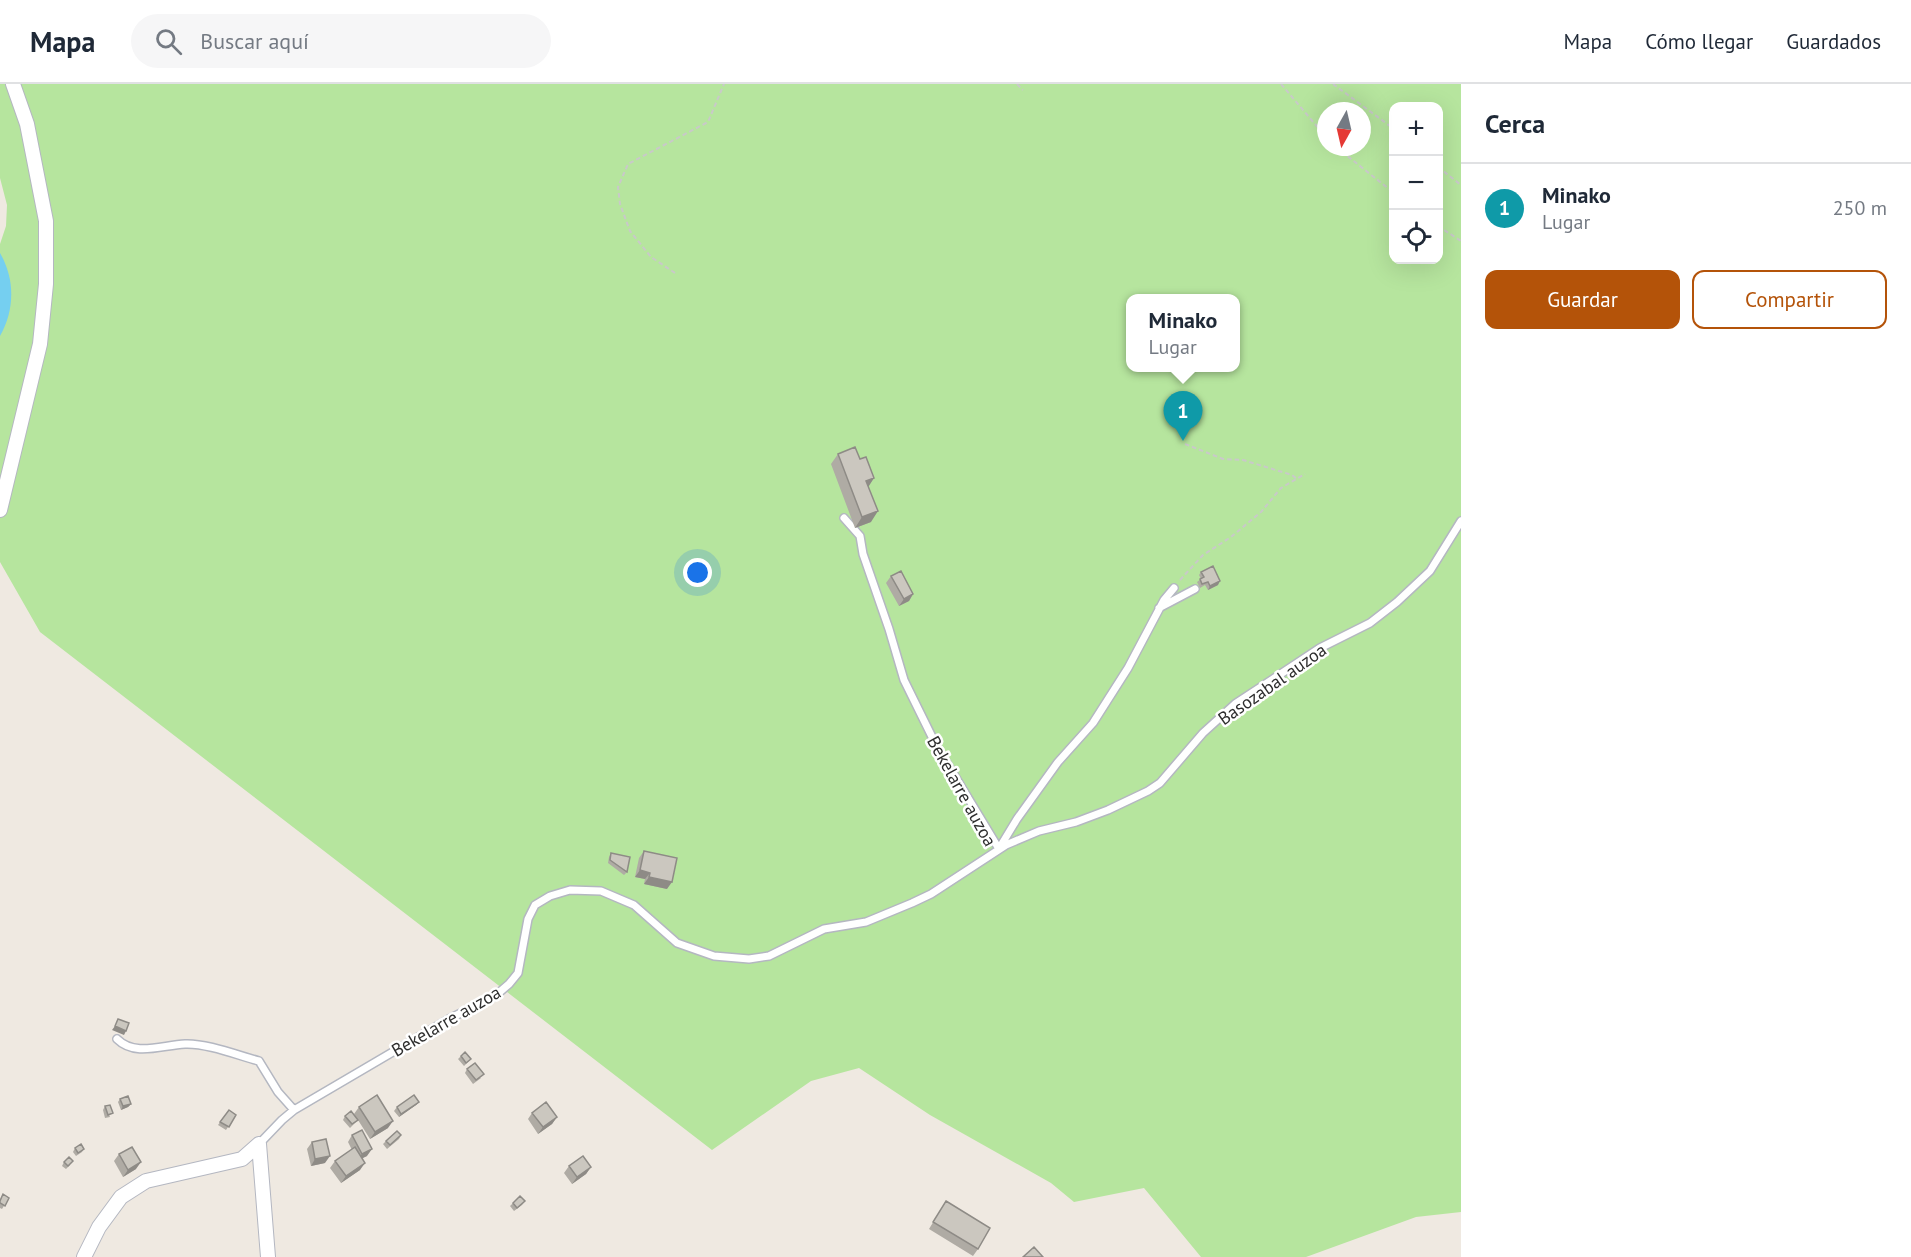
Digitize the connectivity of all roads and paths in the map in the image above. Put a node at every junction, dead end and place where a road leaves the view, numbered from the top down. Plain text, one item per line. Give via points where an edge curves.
1 (13, 84) edge
2 (724, 84) edge
3 (1017, 84) edge
4 (1281, 84) edge
5 (1333, 84) edge
6 (1023, 90) dead end
7 (1389, 125) edge
8 (1317, 127) edge
9 (1347, 156) edge
10 (1443, 171) edge
11 (1461, 185) edge
12 (1389, 189) edge
13 (1443, 229) edge
14 (1461, 242) edge
15 (675, 273) dead end
16 (1185, 444) dead end
17 (1305, 474) dead end
18 (1297, 479) junction
19 (0, 510) edge
20 (843, 518) dead end
21 (1461, 521) edge
22 (1174, 588) joint
23 (1195, 589) dead end
24 (1159, 608) junction
25 (999, 849) junction
26 (117, 1039) dead end
27 (294, 1110) junction
28 (259, 1144) junction
29 (84, 1257) edge
30 (268, 1257) edge

1 - 19 street via 27,124 46,221 46,284 40,344
2 - 15 path via 708,122 628,164 618,187 630,231 651,257
3 - 6 path
4 - 8 path
5 - 7 path
9 - 12 path
10 - 11 path
13 - 14 path
16 - 18 path
17 - 18 path
18 - 22 path via 1281,488 1261,512 1231,537 1203,555
20 - 25 lane, Bekelarre auzoa via 860,536 904,680 936,745
21 - 25 lane, Basozabal auzoa via 1431,571 1397,602 1370,623 1320,648 1235,704 1203,733 1160,783 1108,810 1039,831
22 - 24 lane
23 - 24 lane
24 - 25 lane via 1093,723 1058,762
25 - 27 lane, Bekelarre auzoa via 912,903 866,922 824,929 769,956 749,959 714,956 676,943 634,905 601,891 570,890 550,896 535,905 528,919 518,973 495,996
26 - 27 lane via 125,1047 147,1049 187,1043 259,1061
27 - 28 lane, Bekelarre auzoa
28 - 29 street, Bekelarre auzoa via 242,1159 146,1181 121,1197
28 - 30 street

